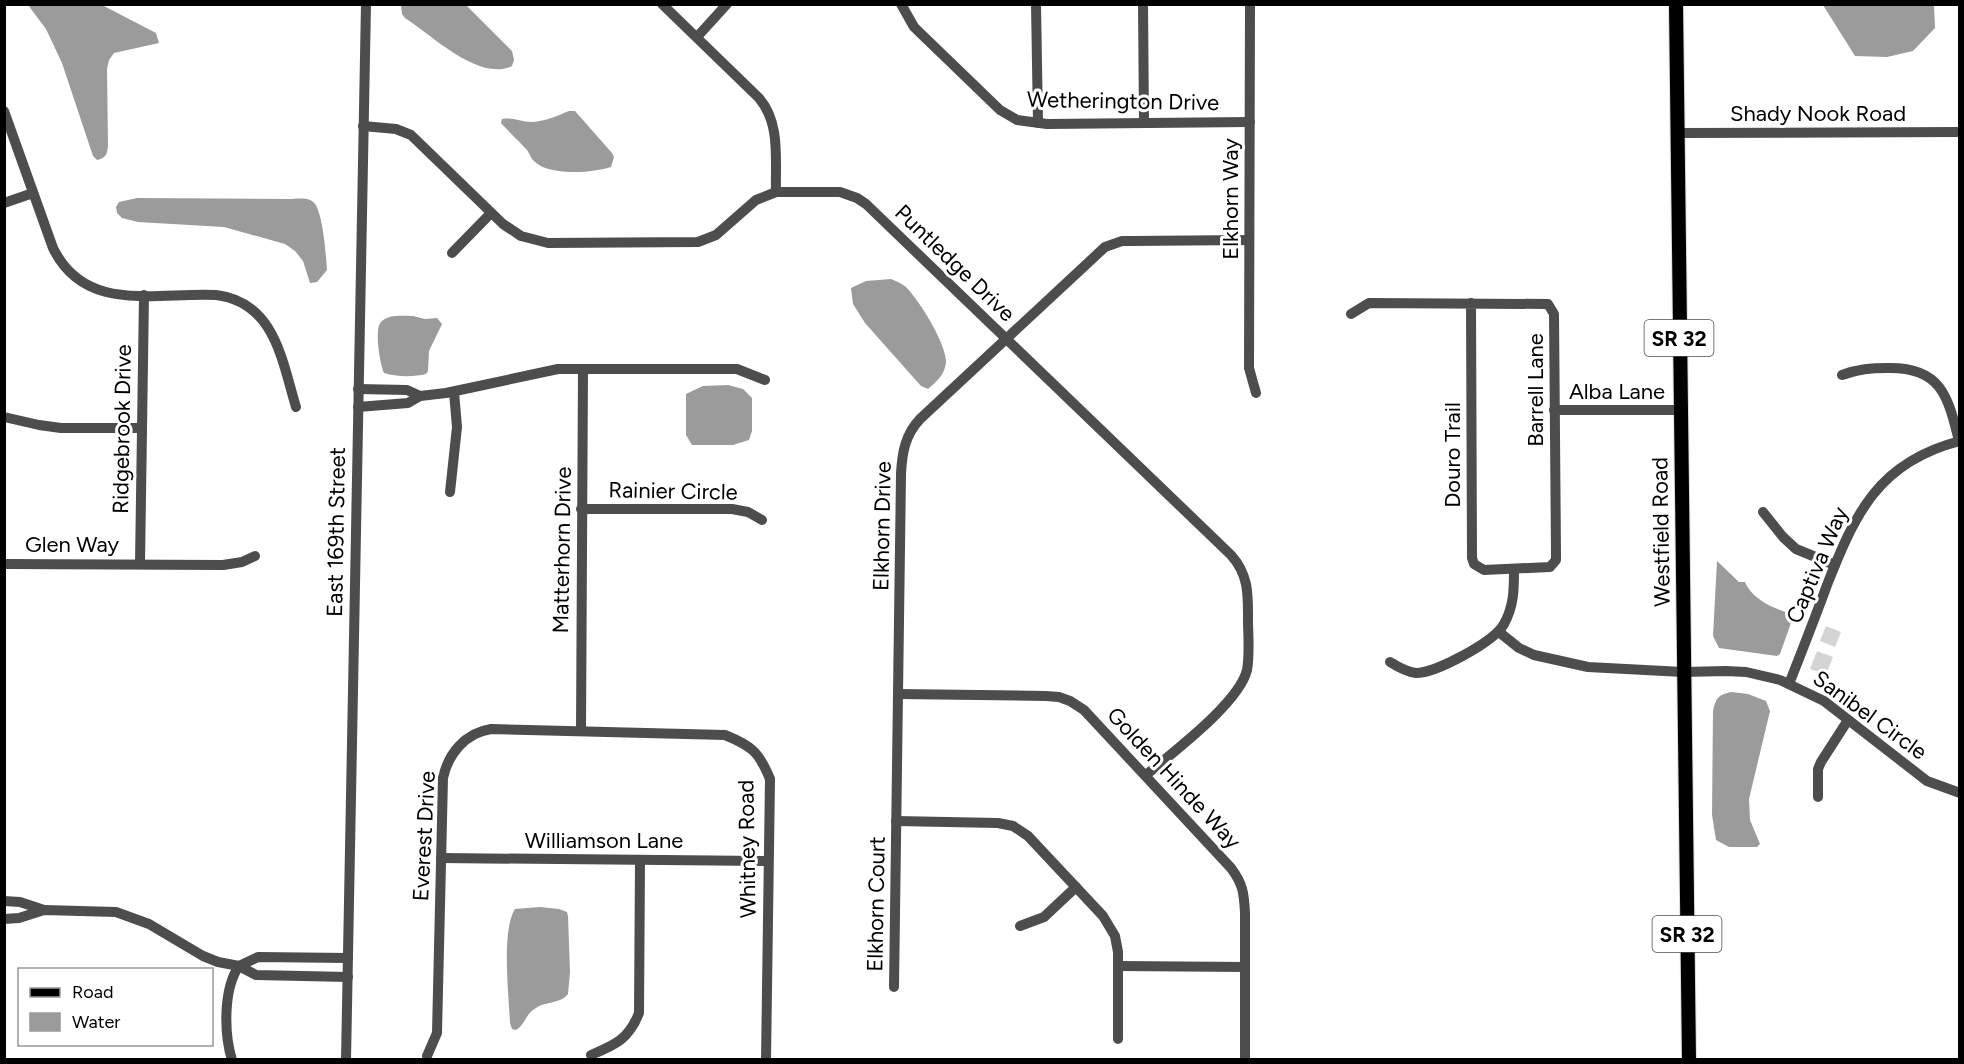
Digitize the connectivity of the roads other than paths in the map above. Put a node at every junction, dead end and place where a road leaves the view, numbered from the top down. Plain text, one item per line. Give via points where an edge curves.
1 (366, 4) edge
2 (662, 4) edge
3 (727, 4) edge
4 (901, 4) edge
5 (1036, 4) edge
6 (1143, 4) edge
7 (1250, 4) edge
8 (1676, 4) edge
9 (697, 37) junction
10 (4, 111) edge
11 (1250, 122) junction
12 (1038, 123) junction
13 (1144, 123) junction
14 (363, 126) junction
15 (1959, 132) edge
16 (1677, 133) junction
17 (776, 192) junction
18 (33, 193) junction
19 (4, 203) edge
20 (491, 213) junction
21 (1249, 240) junction
22 (452, 253) dead end
23 (144, 295) junction
24 (1471, 303) junction
25 (1351, 314) dead end
26 (1006, 338) junction
27 (583, 369) junction
28 (1842, 375) dead end
29 (765, 380) dead end
30 (358, 389) junction
31 (454, 392) junction
32 (1256, 393) dead end
33 (420, 396) junction
34 (296, 407) dead end
35 (358, 407) junction
36 (1680, 410) junction
37 (1554, 411) junction
38 (4, 417) edge
39 (141, 428) junction
40 (1959, 441) edge
41 (450, 492) dead end
42 (581, 509) junction
43 (1762, 512) dead end
44 (762, 520) dead end
45 (255, 556) dead end
46 (4, 564) edge
47 (140, 564) junction
48 (1835, 565) junction
49 (1514, 570) junction
50 (1498, 632) junction
51 (1390, 662) dead end
52 (1683, 672) junction
53 (1789, 684) junction
54 (898, 694) junction
55 (1848, 720) junction
56 (580, 731) junction
57 (1146, 775) junction
58 (1959, 793) edge
59 (1818, 797) dead end
60 (896, 821) junction
61 (441, 858) junction
62 (640, 860) junction
63 (768, 861) junction
64 (1076, 887) junction
65 (4, 901) edge
66 (44, 910) junction
67 (4, 919) edge
68 (1020, 926) dead end
69 (348, 958) junction
70 (239, 966) junction
71 (1118, 966) junction
72 (1245, 967) junction
73 (348, 977) junction
74 (894, 987) dead end
75 (1118, 1039) dead end
76 (591, 1055) dead end
77 (427, 1056) dead end
78 (232, 1059) edge
79 (346, 1059) edge
80 (766, 1059) edge
81 (1245, 1059) edge
82 (1689, 1059) edge

1 - 14 street, East 169th Street
2 - 9 street
3 - 9 street
4 - 12 street, Wetherington Drive via 914,27 1000,110 1017,120
5 - 12 street
6 - 13 street
7 - 11 street, Elkhorn Way
8 - 16 main road, Westfield Road / SR 32
9 - 17 street via 769,111 775,131
10 - 18 street
11 - 13 street, Wetherington Drive
11 - 21 street, Elkhorn Way
12 - 13 street, Wetherington Drive
14 - 20 street, Puntledge Drive via 396,129 411,135
14 - 30 street, East 169th Street
15 - 16 street, Shady Nook Road
16 - 36 main road, Westfield Road / SR 32
17 - 20 street, Puntledge Drive via 756,200 716,235 692,242 548,243 521,236
17 - 26 street, Puntledge Drive via 840,192 857,198
18 - 19 street
18 - 23 street via 53,248 72,276 100,292
20 - 22 street
21 - 26 street, Elkhorn Drive via 1114,243 1097,253
21 - 32 street, Elkhorn Way via 1249,368
23 - 34 street via 226,297 251,309 272,333
23 - 39 street, Ridgebrook Drive
24 - 25 street, Barrell Lane via 1369,303
24 - 37 street, Barrell Lane via 1548,304 1553,310
24 - 49 street, Douro Trail via 1472,558 1474,564 1485,570
26 - 54 street, Elkhorn Drive via 920,419 903,447
26 - 57 street, Puntledge Drive via 1232,555 1244,572 1248,668 1241,685
27 - 29 street via 737,369
27 - 31 street via 558,369
27 - 42 street, Matterhorn Drive
28 - 40 street via 1876,368 1910,369 1926,375 1948,400
30 - 33 street via 406,390
30 - 35 street, East 169th Street
31 - 33 street
31 - 41 street via 457,426
33 - 35 street via 408,404
35 - 69 street, East 169th Street
36 - 37 street, Alba Lane
36 - 52 main road, Westfield Road / SR 32
37 - 49 street, Barrell Lane via 1556,560 1545,568
38 - 39 street via 61,428
39 - 47 street, Ridgebrook Drive
40 - 48 street, Captiva Way via 1914,459 1869,497
42 - 44 street, Rainier Circle via 732,508
42 - 56 street, Matterhorn Drive
43 - 48 street via 1796,549
45 - 47 street, Glen Way via 223,565
46 - 47 street, Glen Way
48 - 53 street, Captiva Way
49 - 50 street via 1510,610
50 - 51 street via 1436,668 1416,673
50 - 52 street, Sanibel Circle via 1534,654 1588,667
52 - 53 street, Sanibel Circle via 1746,672
52 - 82 main road, Westfield Road / SR 32
53 - 55 street, Sanibel Circle via 1824,701
54 - 57 street, Golden Hinde Way via 1059,697 1084,710
54 - 60 street, Elkhorn Drive
55 - 58 street, Sanibel Circle via 1927,781
55 - 59 street via 1818,769
56 - 61 street, Everest Drive via 491,729 462,742 446,765 443,778
56 - 63 street, Whitney Road via 725,735 745,743 759,754 770,779
57 - 72 street, Golden Hinde Way via 1241,881
60 - 64 street via 990,822 1013,826 1028,836
60 - 74 street, Elkhorn Court
61 - 62 street, Williamson Lane
61 - 77 street, Everest Drive via 437,1033
62 - 63 street, Williamson Lane
62 - 76 street via 639,1013 632,1029 617,1044
63 - 80 street, Whitney Road
64 - 68 street via 1044,917
64 - 71 street via 1112,929
65 - 66 street
66 - 67 street
66 - 70 street via 124,914 203,956
69 - 70 street via 258,957
69 - 73 street, East 169th Street
70 - 73 street via 256,975
70 - 78 street via 230,989 227,1024
71 - 72 street
71 - 75 street
72 - 81 street, Golden Hinde Way
73 - 79 street, East 169th Street

